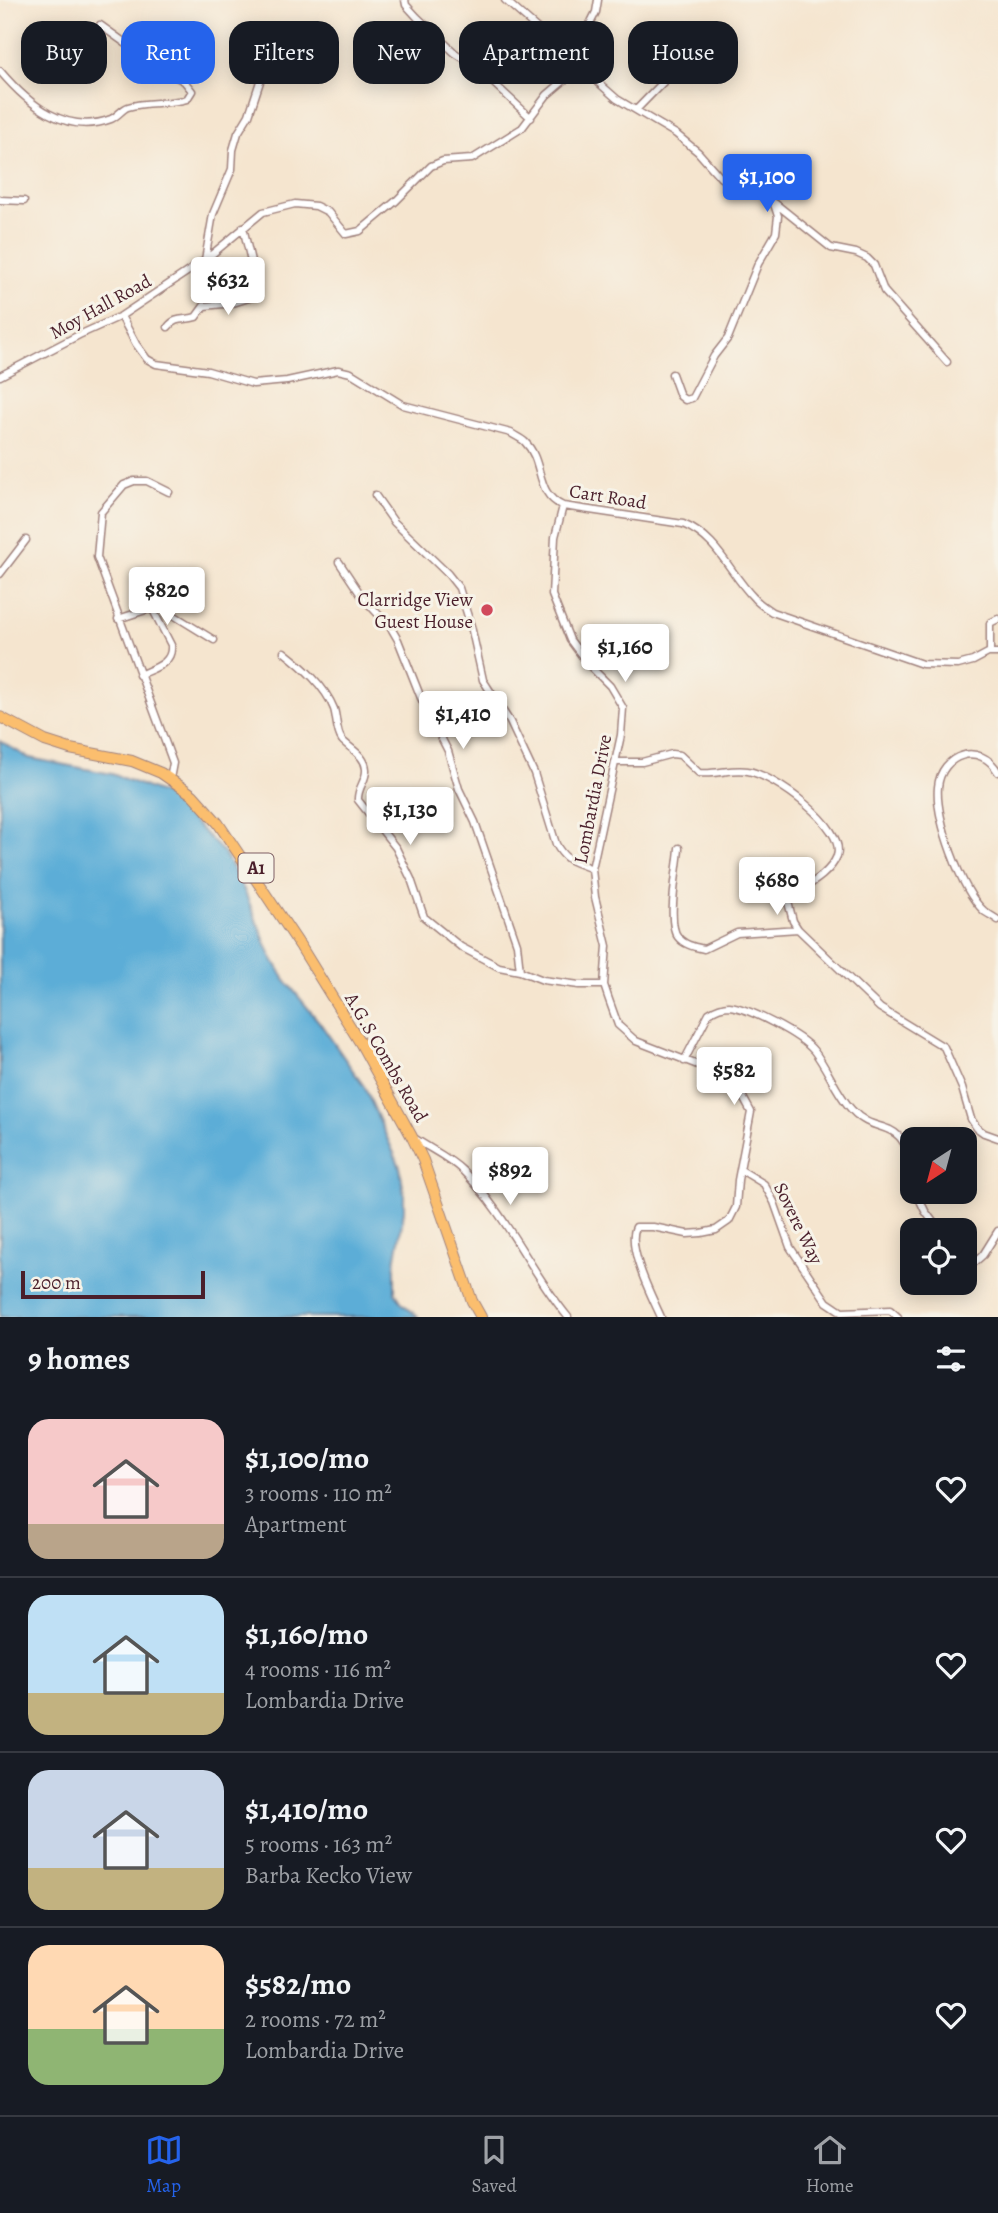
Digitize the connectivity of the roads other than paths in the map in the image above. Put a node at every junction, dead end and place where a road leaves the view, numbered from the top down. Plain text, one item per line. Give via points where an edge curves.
1 (405, 0) edge
2 (505, 0) edge
3 (598, 0) edge
4 (528, 21) edge
5 (592, 21) edge
6 (107, 30) edge
7 (0, 71) edge
8 (259, 84) edge
9 (562, 84) edge
10 (600, 84) edge
11 (661, 84) edge
12 (636, 110) junction
13 (531, 118) junction
14 (0, 200) edge
15 (24, 201) dead end
16 (774, 202) junction
17 (243, 227) junction
18 (205, 260) junction
19 (121, 316) junction
20 (169, 327) dead end
21 (947, 362) dead end
22 (672, 374) dead end
23 (0, 376) edge
24 (169, 492) dead end
25 (375, 495) dead end
26 (563, 506) junction
27 (26, 540) dead end
28 (0, 557) edge
29 (339, 562) dead end
30 (8, 564) junction
31 (0, 574) edge
32 (152, 608) junction
33 (118, 619) junction
34 (998, 619) edge
35 (214, 640) dead end
36 (284, 652) dead end
37 (994, 653) edge
38 (139, 675) junction
39 (0, 711) edge
40 (0, 717) edge
41 (615, 762) junction
42 (998, 772) edge
43 (171, 777) junction
44 (679, 848) dead end
45 (592, 869) junction
46 (998, 920) edge
47 (798, 929) junction
48 (520, 971) junction
49 (604, 985) junction
50 (684, 1061) junction
51 (412, 1137) junction
52 (900, 1137) edge
53 (998, 1138) edge
54 (741, 1170) junction
55 (998, 1231) edge
56 (977, 1260) edge
57 (481, 1317) edge
58 (568, 1317) edge
59 (661, 1317) edge
60 (898, 1317) edge

1 - 13 street via 455,53
2 - 4 street
3 - 5 street
6 - 7 street via 184,80 192,91 187,99 126,107 113,118 64,122 16,90
8 - 18 street via 238,133
9 - 13 street, Moy Hall Road via 547,95
10 - 12 street
11 - 12 street
12 - 16 street via 676,134 721,178
13 - 17 street, Moy Hall Road via 472,159 431,166 354,234 346,234 328,212 295,204 263,212
14 - 15 street
16 - 21 street via 831,248 867,258 884,291
16 - 22 street via 776,233 728,338 692,398 680,396
17 - 18 street, Moy Hall Road
17 - 20 street via 257,287 252,297 204,306 196,317 172,321
18 - 19 street, Moy Hall Road
19 - 23 street, Moy Hall Road
19 - 26 street, Cart Road via 135,344 156,364 208,370 253,384 338,370 351,373 403,405 511,433 533,453 544,491 552,502
24 - 33 street via 147,481 134,481 124,485 102,512 97,557
25 - 45 street via 394,522 459,588 483,680 534,773 556,844 569,861
26 - 37 street, Cart Road via 683,524 699,531 754,598 772,612 922,663 958,665
26 - 41 street, Lombardia Drive via 555,537 552,595 570,640 623,708
27 - 30 street
28 - 30 street
29 - 48 street via 398,640 448,751 517,944
30 - 31 street
32 - 33 street
32 - 35 street via 162,608
32 - 38 street via 172,651 166,662
33 - 38 street
34 - 37 street via 990,623
36 - 48 street via 328,696 340,737 363,761 366,771 358,800 396,848 424,918 479,958
38 - 43 street via 173,763
39 - 43 main road, A.G.S Combs Road / A1 via 47,737 132,758
40 - 43 main road, A.G.S Combs Road / A1 via 45,741 132,761
41 - 45 street, Lombardia Drive
41 - 47 street via 642,762 671,754 680,755 699,773 750,771 788,792 828,824 838,853 832,867 788,902
42 - 46 street via 982,755 968,754 950,762 938,785 939,816 959,872 984,910
43 - 51 main road, A.G.S Combs Road / A1 via 195,792 224,821 380,1068
44 - 47 street via 673,924 686,943 704,949 737,933
45 - 49 street, Lombardia Drive via 607,946
47 - 53 street via 880,1008 944,1047 971,1119 984,1133
48 - 49 street via 563,984
49 - 50 street, Lombardia Drive via 618,1025 636,1041
50 - 52 street via 709,1013 725,1006 748,1011 808,1045 850,1109
50 - 54 street, Lombardia Drive via 726,1076 746,1100 751,1112
51 - 57 main road, A1
51 - 58 street via 470,1178
54 - 59 street, Lombardia Drive via 736,1207 723,1227 687,1234 636,1227 633,1247
54 - 60 street, Sovere Way via 764,1184 790,1247 827,1302 842,1312 890,1310
55 - 56 street

